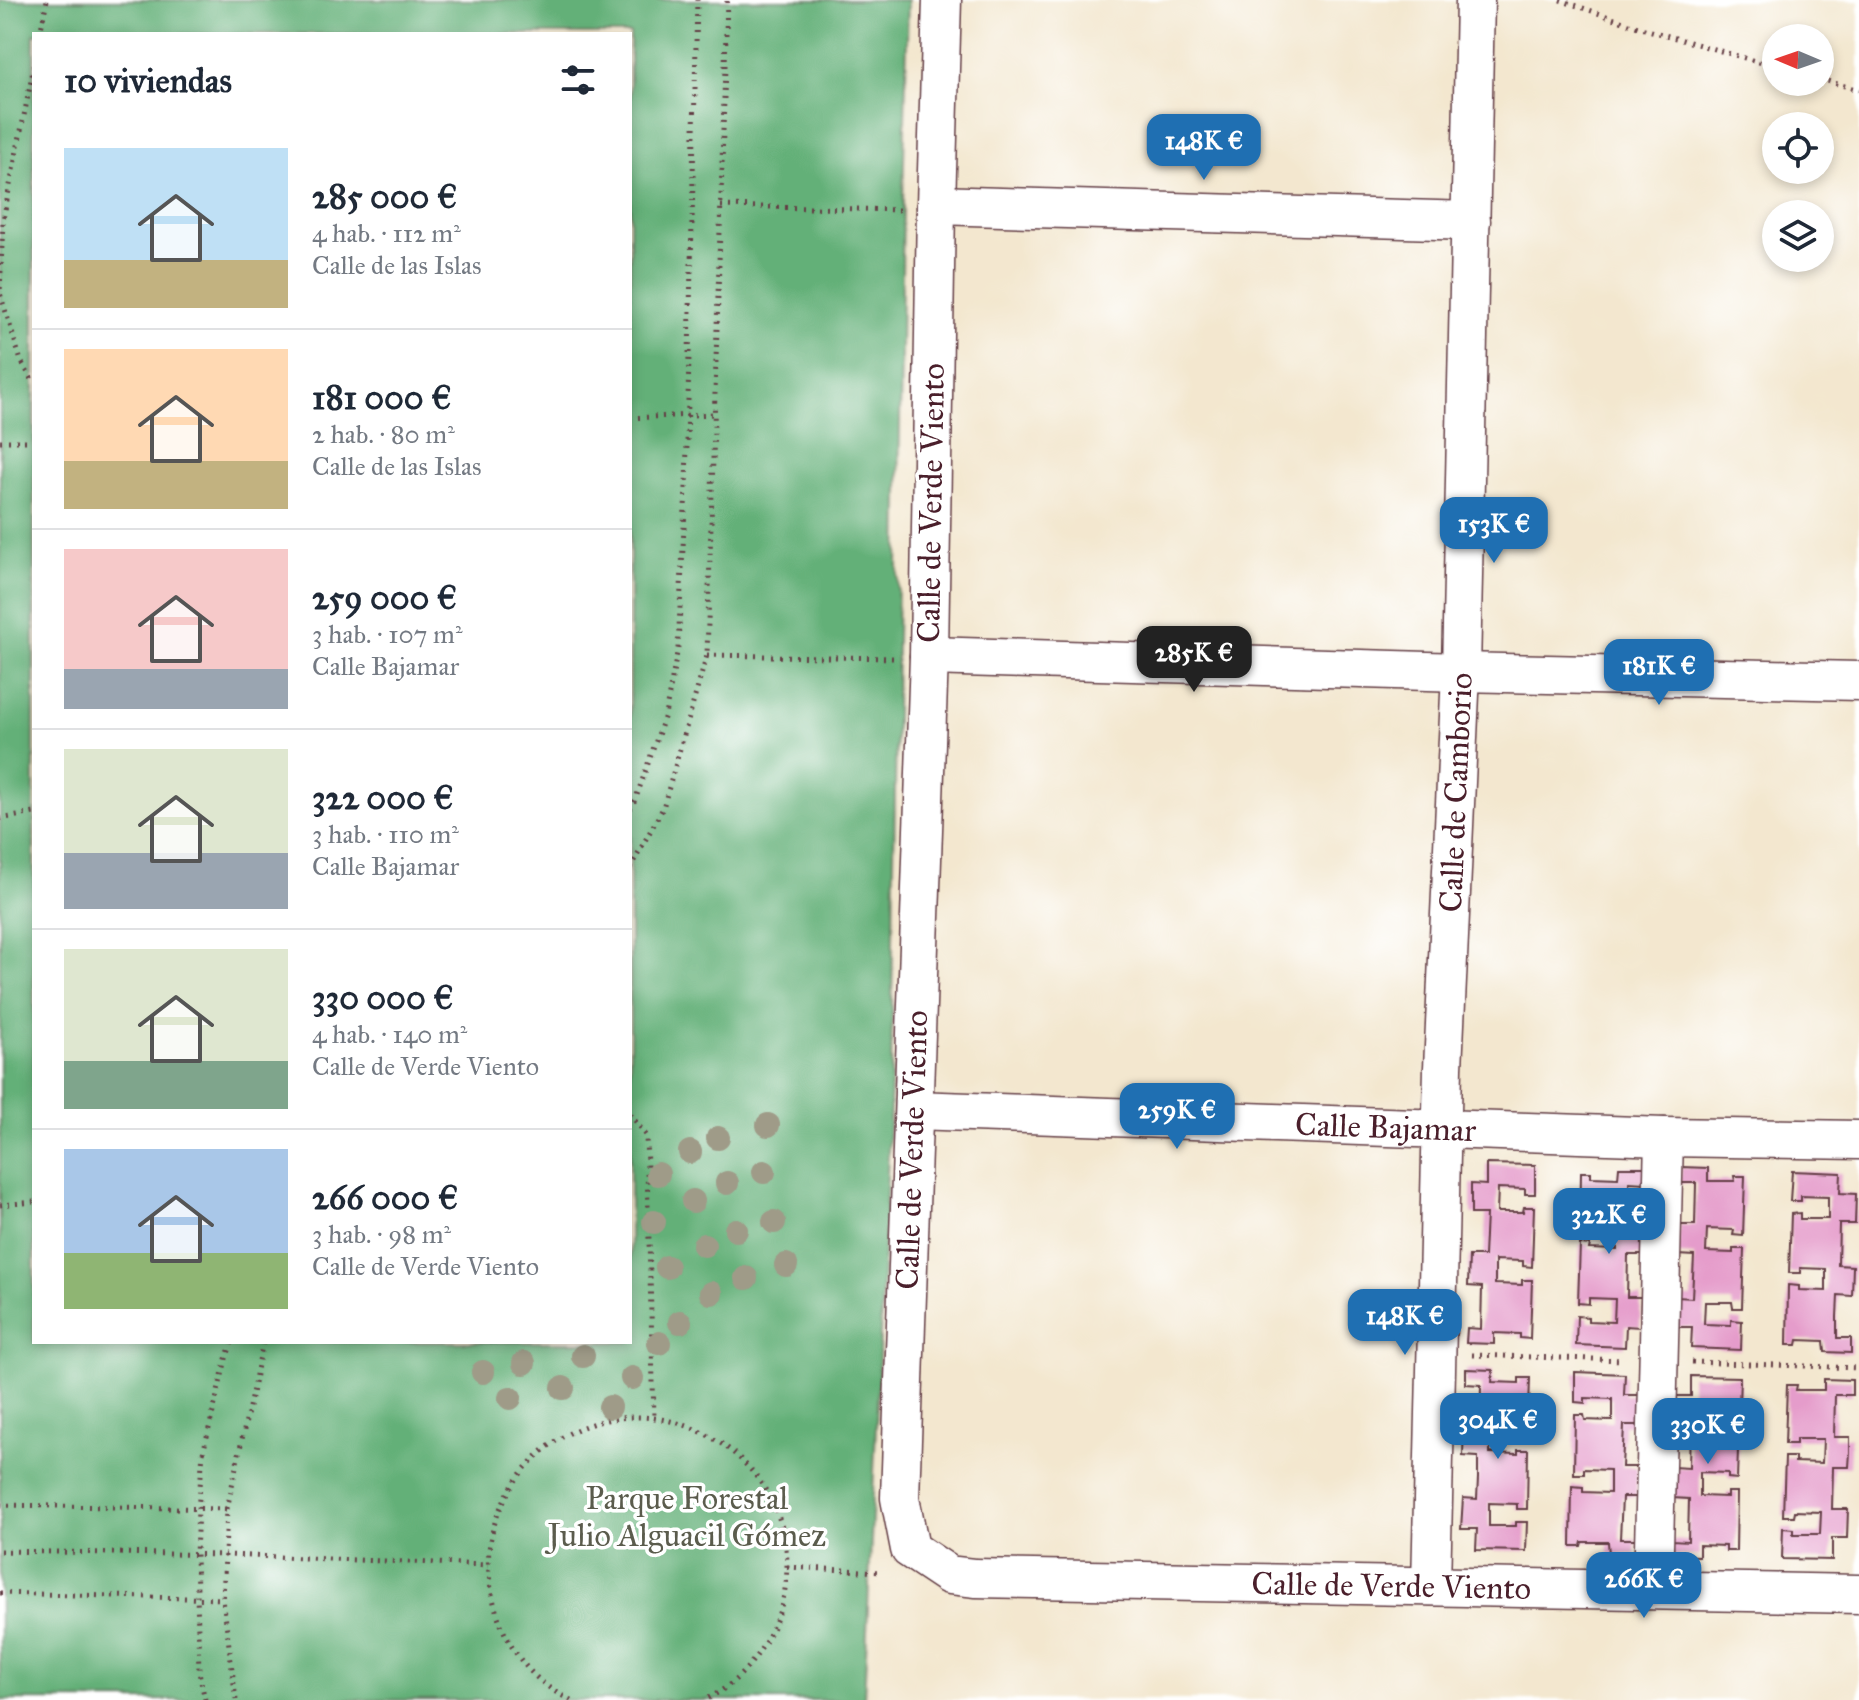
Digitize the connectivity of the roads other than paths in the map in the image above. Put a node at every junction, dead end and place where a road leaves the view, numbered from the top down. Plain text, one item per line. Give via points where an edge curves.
1 (942, 0) edge
2 (1475, 0) edge
3 (921, 208) junction
4 (1471, 221) junction
5 (913, 657) junction
6 (1461, 672) junction
7 (1859, 681) edge
8 (914, 1110) junction
9 (1442, 1129) junction
10 (1664, 1137) junction
11 (1859, 1140) edge
12 (1431, 1586) junction
13 (1653, 1589) junction
14 (1859, 1594) edge

1 - 3 street, Calle de Verde Viento
2 - 4 street, Calle de Camborio
3 - 4 street
3 - 5 street, Calle de Verde Viento
4 - 6 street, Calle de Camborio
5 - 6 street
5 - 8 street, Calle de Verde Viento
6 - 7 street
6 - 9 street, Calle de Camborio
8 - 9 street, Calle Bajamar
8 - 12 street, Calle de Verde Viento via 900,1498 910,1549 949,1575 975,1578
9 - 10 street, Calle Bajamar
9 - 12 street, Calle de Camborio
10 - 11 street, Calle Bajamar
10 - 13 street
12 - 13 street, Calle de Verde Viento
13 - 14 street, Calle de Verde Viento

